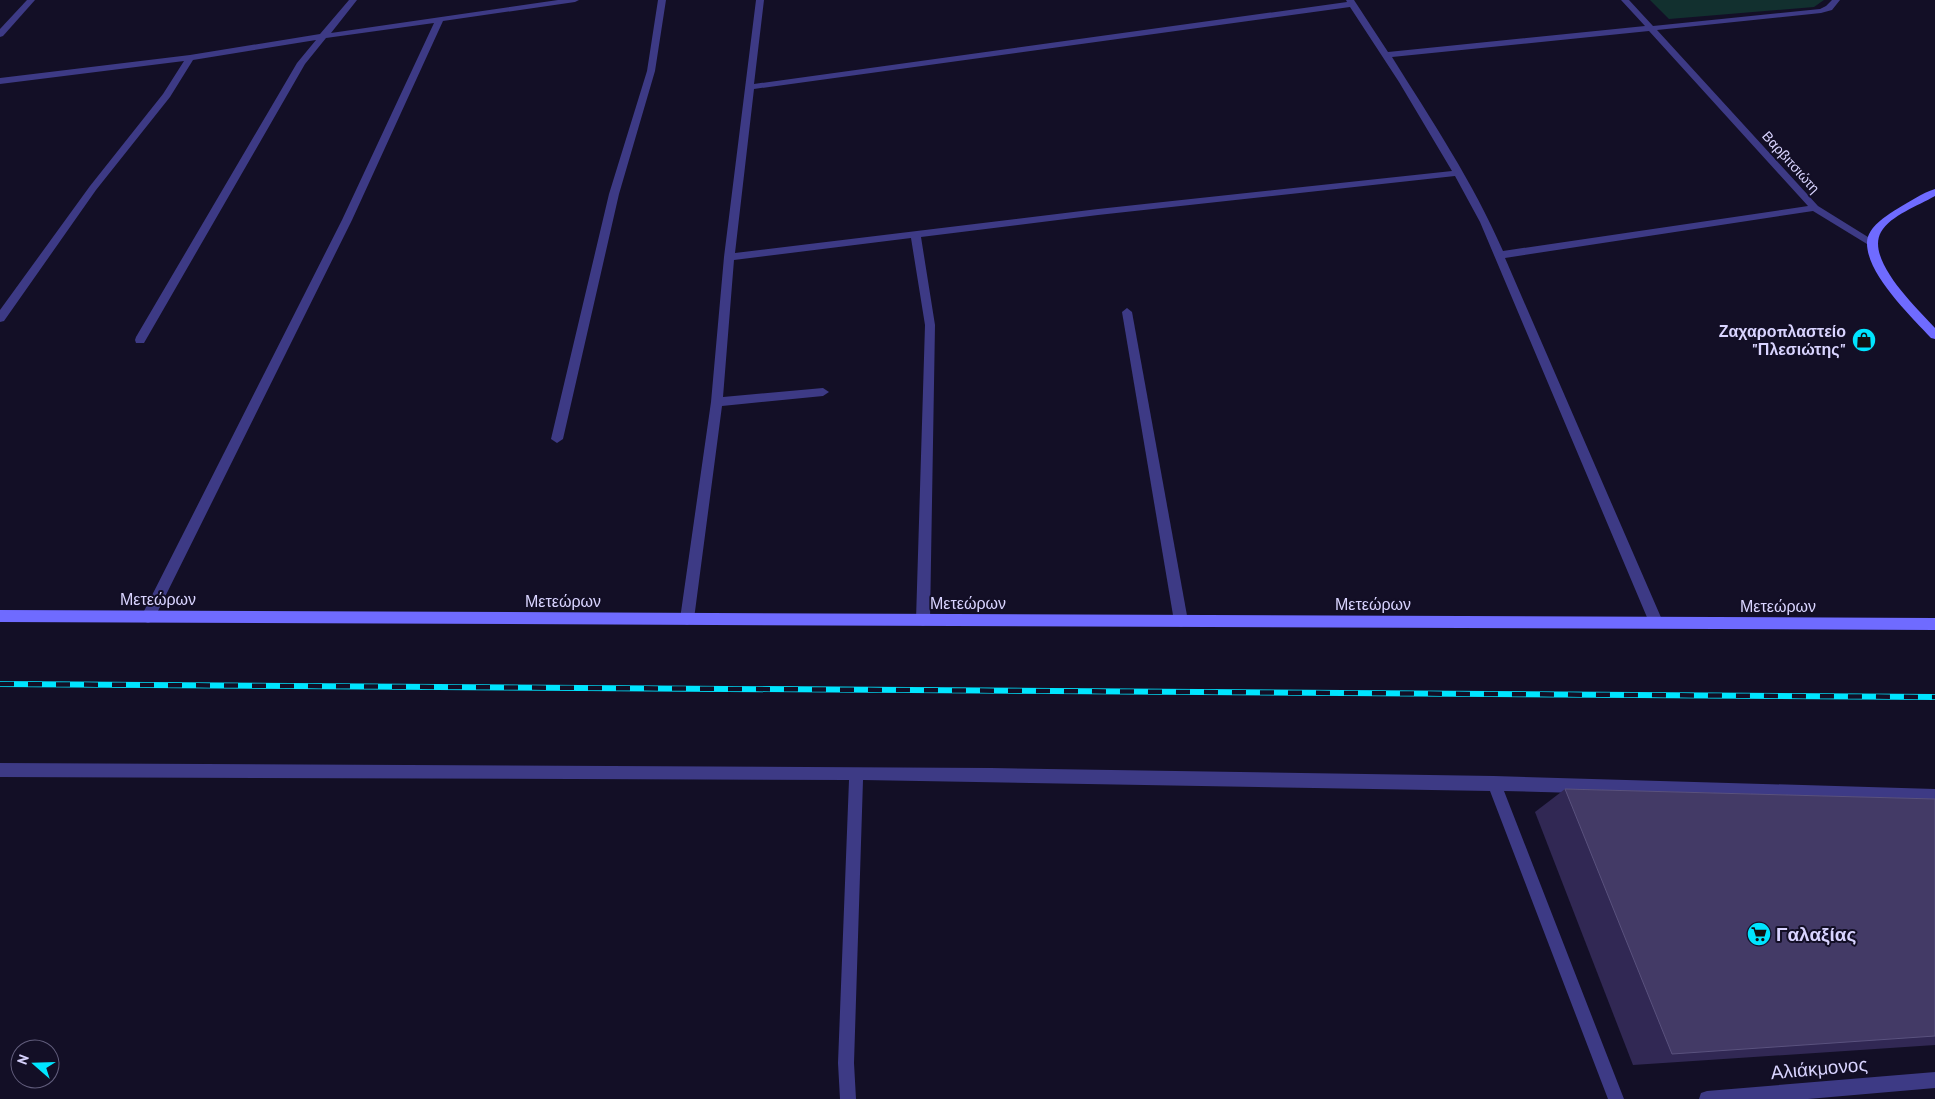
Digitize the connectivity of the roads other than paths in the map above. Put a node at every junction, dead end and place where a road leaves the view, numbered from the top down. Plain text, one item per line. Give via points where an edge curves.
1 (31, 0) edge
2 (353, 0) edge
3 (575, 0) edge
4 (662, 0) edge
5 (760, 0) edge
6 (1624, 0) edge
7 (1836, 0) edge
8 (1351, 2) edge
9 (440, 19) junction
10 (1650, 27) junction
11 (0, 34) edge
12 (324, 36) junction
13 (1386, 55) junction
14 (190, 58) junction
15 (0, 81) edge
16 (750, 87) junction
17 (1459, 174) junction
18 (1935, 192) edge
19 (1815, 208) junction
20 (916, 235) junction
21 (1871, 242) junction
22 (1500, 255) junction
23 (729, 257) junction
24 (1127, 312) dead end
25 (0, 318) edge
26 (1935, 335) edge
27 (140, 340) dead end
28 (823, 392) dead end
29 (717, 402) junction
30 (557, 439) dead end
31 (0, 616) edge
32 (148, 617) junction
33 (687, 618) junction
34 (923, 620) junction
35 (1181, 621) junction
36 (1656, 622) junction
37 (1935, 624) edge
38 (0, 770) edge
39 (856, 773) junction
40 (1494, 783) junction
41 (1935, 796) edge
42 (1935, 1080) edge
43 (848, 1099) edge
44 (1616, 1099) edge
45 (1707, 1099) edge

1 - 11 street
2 - 12 street
3 - 9 street
4 - 30 street via 651,71 614,194
5 - 16 street
6 - 10 street, Βαρβιτσιώτη
7 - 10 street via 1821,11
8 - 13 street
8 - 16 street
9 - 12 street
9 - 32 street via 347,220
10 - 13 street
10 - 19 street, Βαρβιτσιώτη
12 - 14 street
12 - 27 street via 301,63
13 - 17 street
14 - 15 street
14 - 25 street via 167,95 93,188
16 - 23 street
17 - 20 street via 1246,195
17 - 22 street
18 - 21 street via 1884,223
19 - 21 street, Βαρβιτσιώτη
19 - 22 street
20 - 23 street
20 - 34 street via 930,325
21 - 26 street via 1880,270
22 - 36 street
23 - 29 street
24 - 35 street
28 - 29 street
29 - 33 street
31 - 32 street, Μετεώρων
32 - 33 street, Μετεώρων
33 - 34 street, Μετεώρων
34 - 35 street, Μετεώρων
35 - 36 street, Μετεώρων
36 - 37 street, Μετεώρων
38 - 39 street
39 - 40 street
39 - 43 street via 846,1063
40 - 41 street
40 - 44 street
42 - 45 street, Αλιάκμονος

